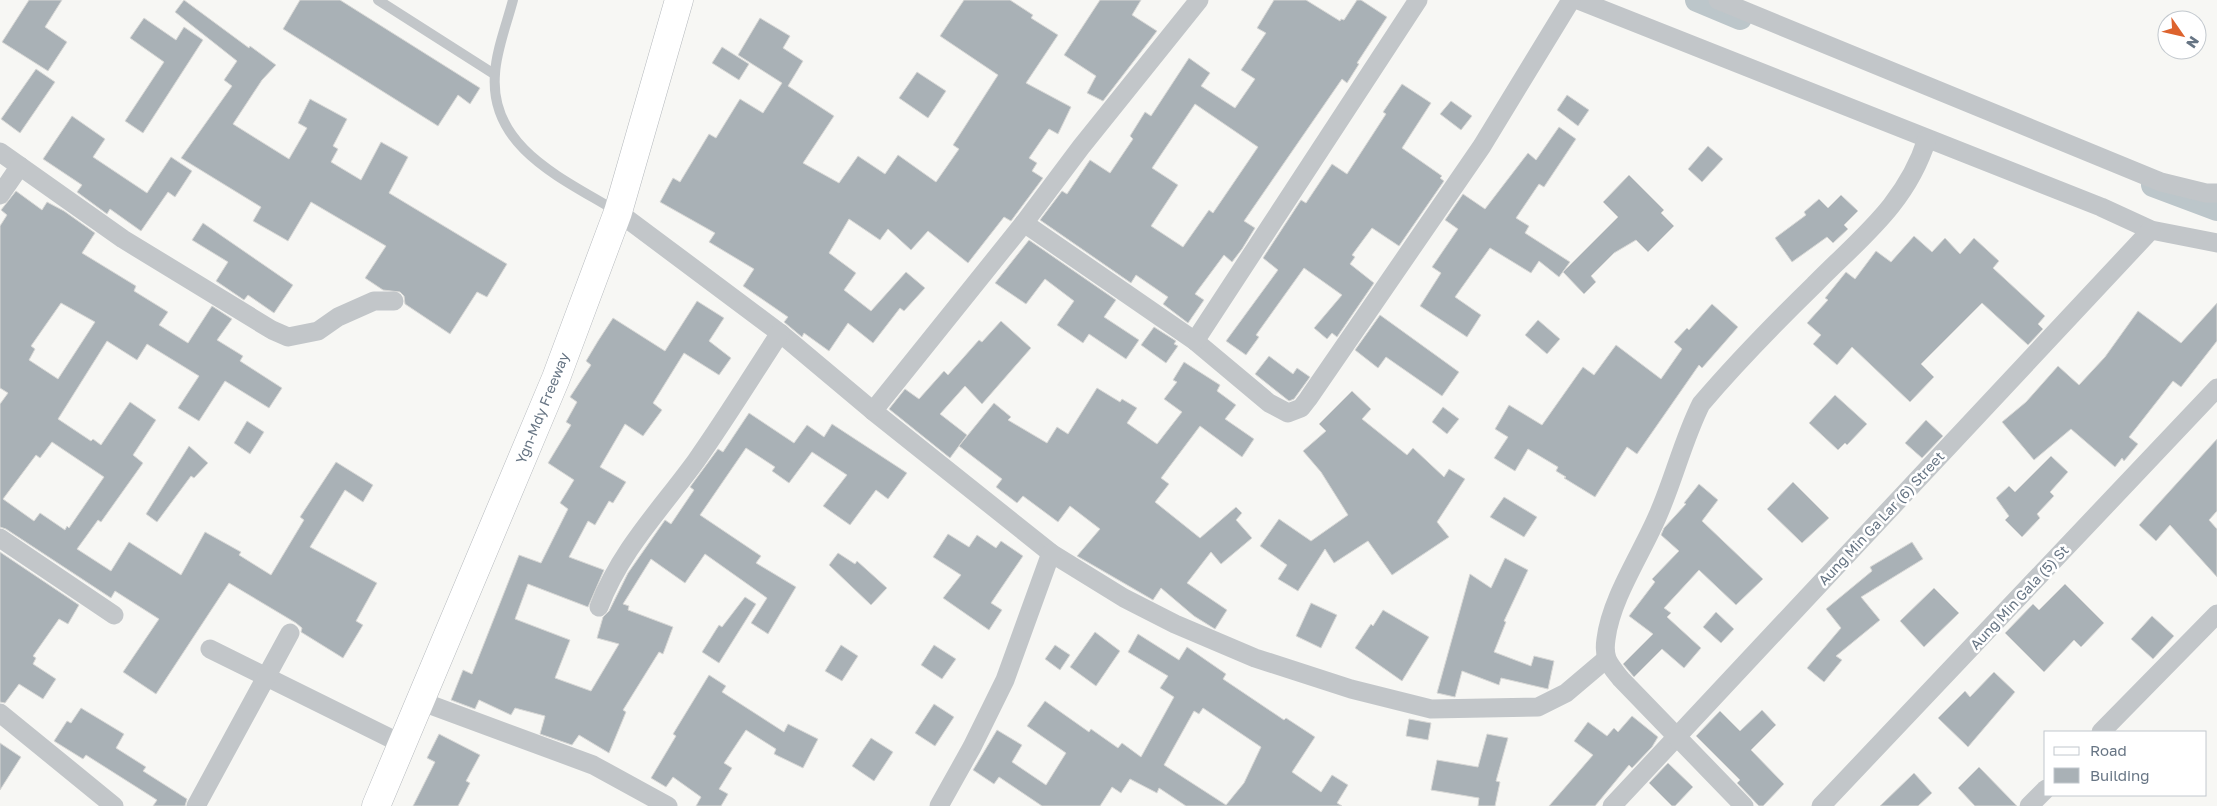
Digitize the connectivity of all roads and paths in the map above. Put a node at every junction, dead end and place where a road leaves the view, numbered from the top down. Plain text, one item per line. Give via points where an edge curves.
1 (378, 0) edge
2 (513, 0) edge
3 (679, 0) edge
4 (1199, 0) edge
5 (1418, 0) edge
6 (1571, 0) edge
7 (1578, 0) edge
8 (1718, 0) edge
9 (494, 74) junction
10 (1927, 139) junction
11 (0, 152) edge
12 (20, 166) junction
13 (2217, 193) edge
14 (0, 195) edge
15 (618, 212) junction
16 (1024, 224) junction
17 (2151, 230) junction
18 (2217, 243) edge
19 (394, 301) dead end
20 (780, 333) junction
21 (1195, 341) junction
22 (2217, 388) edge
23 (873, 411) junction
24 (0, 538) edge
25 (1051, 553) junction
26 (599, 607) dead end
27 (2217, 614) edge
28 (114, 615) dead end
29 (290, 633) dead end
30 (210, 649) dead end
31 (1606, 660) junction
32 (266, 678) junction
33 (420, 701) junction
34 (0, 713) edge
35 (2102, 731) edge
36 (1677, 736) junction
37 (402, 744) junction
38 (2044, 791) edge
39 (114, 806) edge
40 (196, 806) edge
41 (376, 806) edge
42 (668, 806) edge
43 (939, 806) edge
44 (1612, 806) edge
45 (1744, 806) edge
46 (1820, 806) edge
47 (2029, 806) edge

1 - 9 lane
2 - 9 lane
3 - 15 main road, Ygn-Mdy Freeway
4 - 16 street
5 - 21 street
6 - 21 street via 1482,146 1301,408 1288,413 1268,403
7 - 10 street
8 - 13 street via 2161,182
9 - 15 lane via 496,96 504,122 517,144 536,163
10 - 17 street via 2102,207
10 - 31 street via 1920,160 1902,192 1872,230 1814,284 1701,404 1689,428 1659,514 1611,615
11 - 12 street
12 - 14 street
12 - 19 street via 123,239 288,337 318,331 338,317 374,301
15 - 20 street
15 - 33 main road, Ygn-Mdy Freeway via 556,378
16 - 21 street
16 - 23 street
17 - 18 street
17 - 36 street, Aung Min Ga Lar (6) Street
20 - 23 street
20 - 26 street via 696,460 622,560
22 - 46 street, Aung Min Gala (5) St
23 - 25 street
24 - 28 street
25 - 31 street via 1124,598 1255,658 1351,689 1431,709 1538,706 1566,693
25 - 43 street via 1005,680
27 - 35 street
29 - 32 street
30 - 32 street
31 - 36 street via 1621,680
32 - 37 street
32 - 40 street
33 - 37 main road, Ygn-Mdy Freeway
33 - 42 street via 593,765
34 - 39 street
36 - 44 street, Aung Min Ga Lar (6) Street
36 - 45 street
37 - 41 main road, Ygn-Mdy Freeway
38 - 47 street

